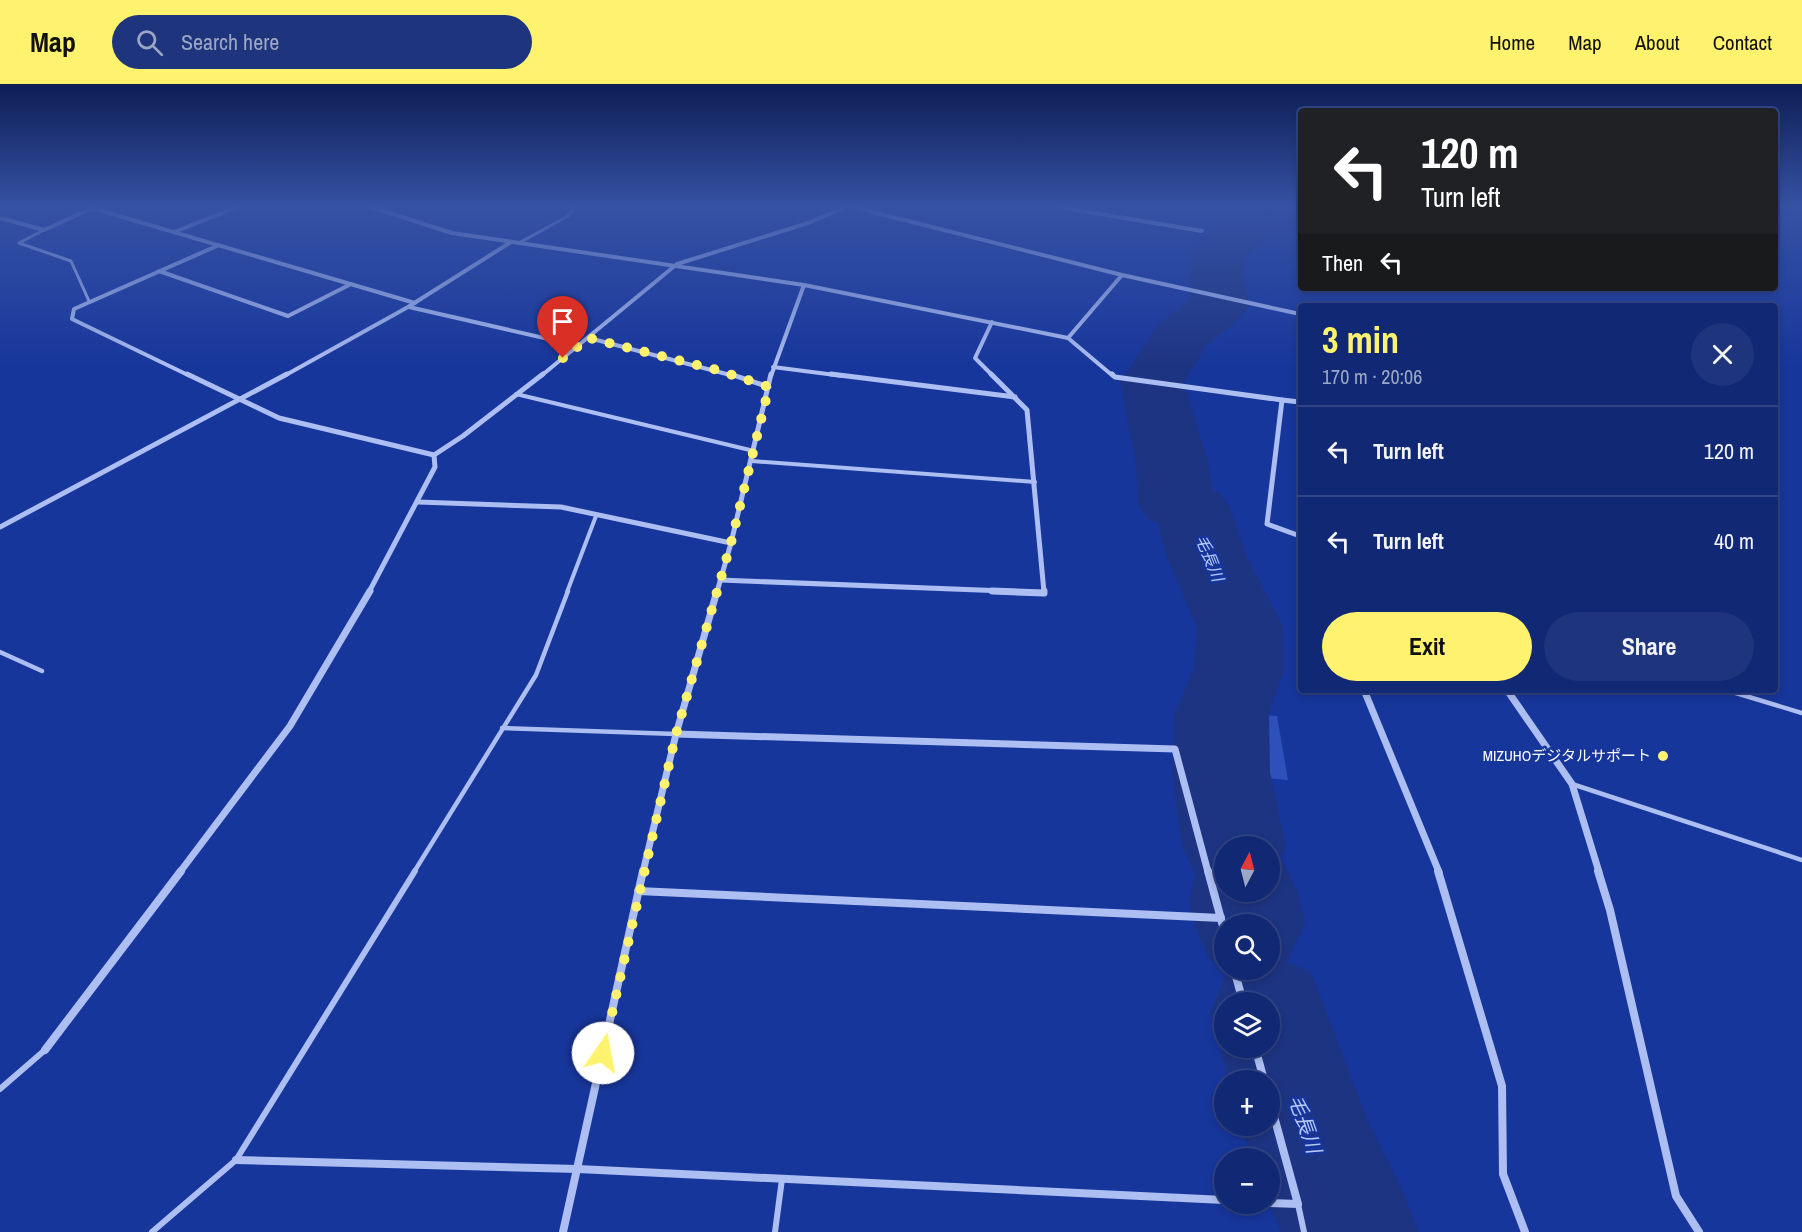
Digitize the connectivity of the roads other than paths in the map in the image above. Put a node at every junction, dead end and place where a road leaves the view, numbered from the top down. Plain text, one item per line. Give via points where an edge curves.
1 (69, 261) edge
2 (183, 261) edge
3 (272, 261) edge
4 (482, 261) edge
5 (651, 261) edge
6 (688, 261) edge
7 (1068, 261) edge
8 (677, 264) junction
9 (159, 271) junction
10 (1122, 274) junction
11 (351, 284) junction
12 (804, 285) junction
13 (89, 301) junction
14 (415, 303) junction
15 (408, 307) junction
16 (1298, 314) edge
17 (992, 322) junction
18 (589, 338) junction
19 (1068, 338) junction
20 (579, 346) junction
21 (773, 367) junction
22 (769, 387) junction
23 (516, 394) junction
24 (1015, 397) junction
25 (240, 400) junction
26 (1282, 400) junction
27 (1298, 402) edge
28 (754, 451) junction
29 (434, 455) junction
30 (752, 460) junction
31 (1035, 482) junction
32 (418, 502) junction
33 (596, 516) junction
34 (0, 527) edge
35 (1298, 535) edge
36 (731, 543) junction
37 (720, 580) junction
38 (0, 652) edge
39 (42, 671) dead end
40 (1365, 693) edge
41 (1509, 693) edge
42 (1736, 693) edge
43 (1802, 713) edge
44 (502, 728) junction
45 (676, 734) junction
46 (1572, 784) junction
47 (1802, 860) edge
48 (638, 891) junction
49 (1220, 914) edge
50 (1214, 918) edge
51 (45, 1050) joint
52 (0, 1089) edge
53 (1279, 1136) edge
54 (236, 1160) junction
55 (578, 1169) junction
56 (782, 1179) junction
57 (1214, 1200) edge
58 (1280, 1203) edge
59 (1298, 1204) junction
60 (152, 1232) edge
61 (563, 1232) edge
62 (775, 1232) edge
63 (1304, 1232) edge
64 (1525, 1232) edge
65 (1699, 1232) edge

1 - 13 lane
2 - 9 street
3 - 11 street
4 - 14 street
5 - 8 street
6 - 8 street
7 - 10 street
8 - 12 street
8 - 18 street
9 - 11 street via 288,316
9 - 13 street
10 - 16 street
10 - 19 street
11 - 14 street
12 - 17 street
12 - 21 street
13 - 25 street via 74,309 72,319
14 - 15 street
15 - 20 street
15 - 25 street
17 - 19 street
17 - 24 street via 975,358
18 - 20 street
18 - 22 street
19 - 26 street via 1114,377
20 - 23 street
21 - 22 street
21 - 24 street
22 - 28 street
23 - 28 lane
23 - 29 street
24 - 31 street via 1027,410
25 - 29 street via 279,418
25 - 34 street
26 - 27 street
26 - 35 street via 1267,524
28 - 30 street
29 - 32 street via 435,467
30 - 31 lane
30 - 36 street
31 - 37 street via 1044,593
32 - 33 street via 561,507
32 - 51 street via 290,726
33 - 36 street
33 - 44 lane via 536,675
36 - 37 street
37 - 45 street
38 - 39 lane
40 - 64 street via 1444,884 1502,1086 1503,1174
41 - 46 street
42 - 43 lane
44 - 45 lane
44 - 54 lane
45 - 48 street
45 - 49 street via 1175,749
46 - 47 lane
46 - 65 street via 1610,910 1676,1196
48 - 50 street
48 - 55 street
51 - 52 lane
53 - 59 street
54 - 55 street
54 - 60 lane
55 - 56 street
55 - 61 street
56 - 57 street
56 - 62 lane
58 - 59 street
59 - 63 lane

